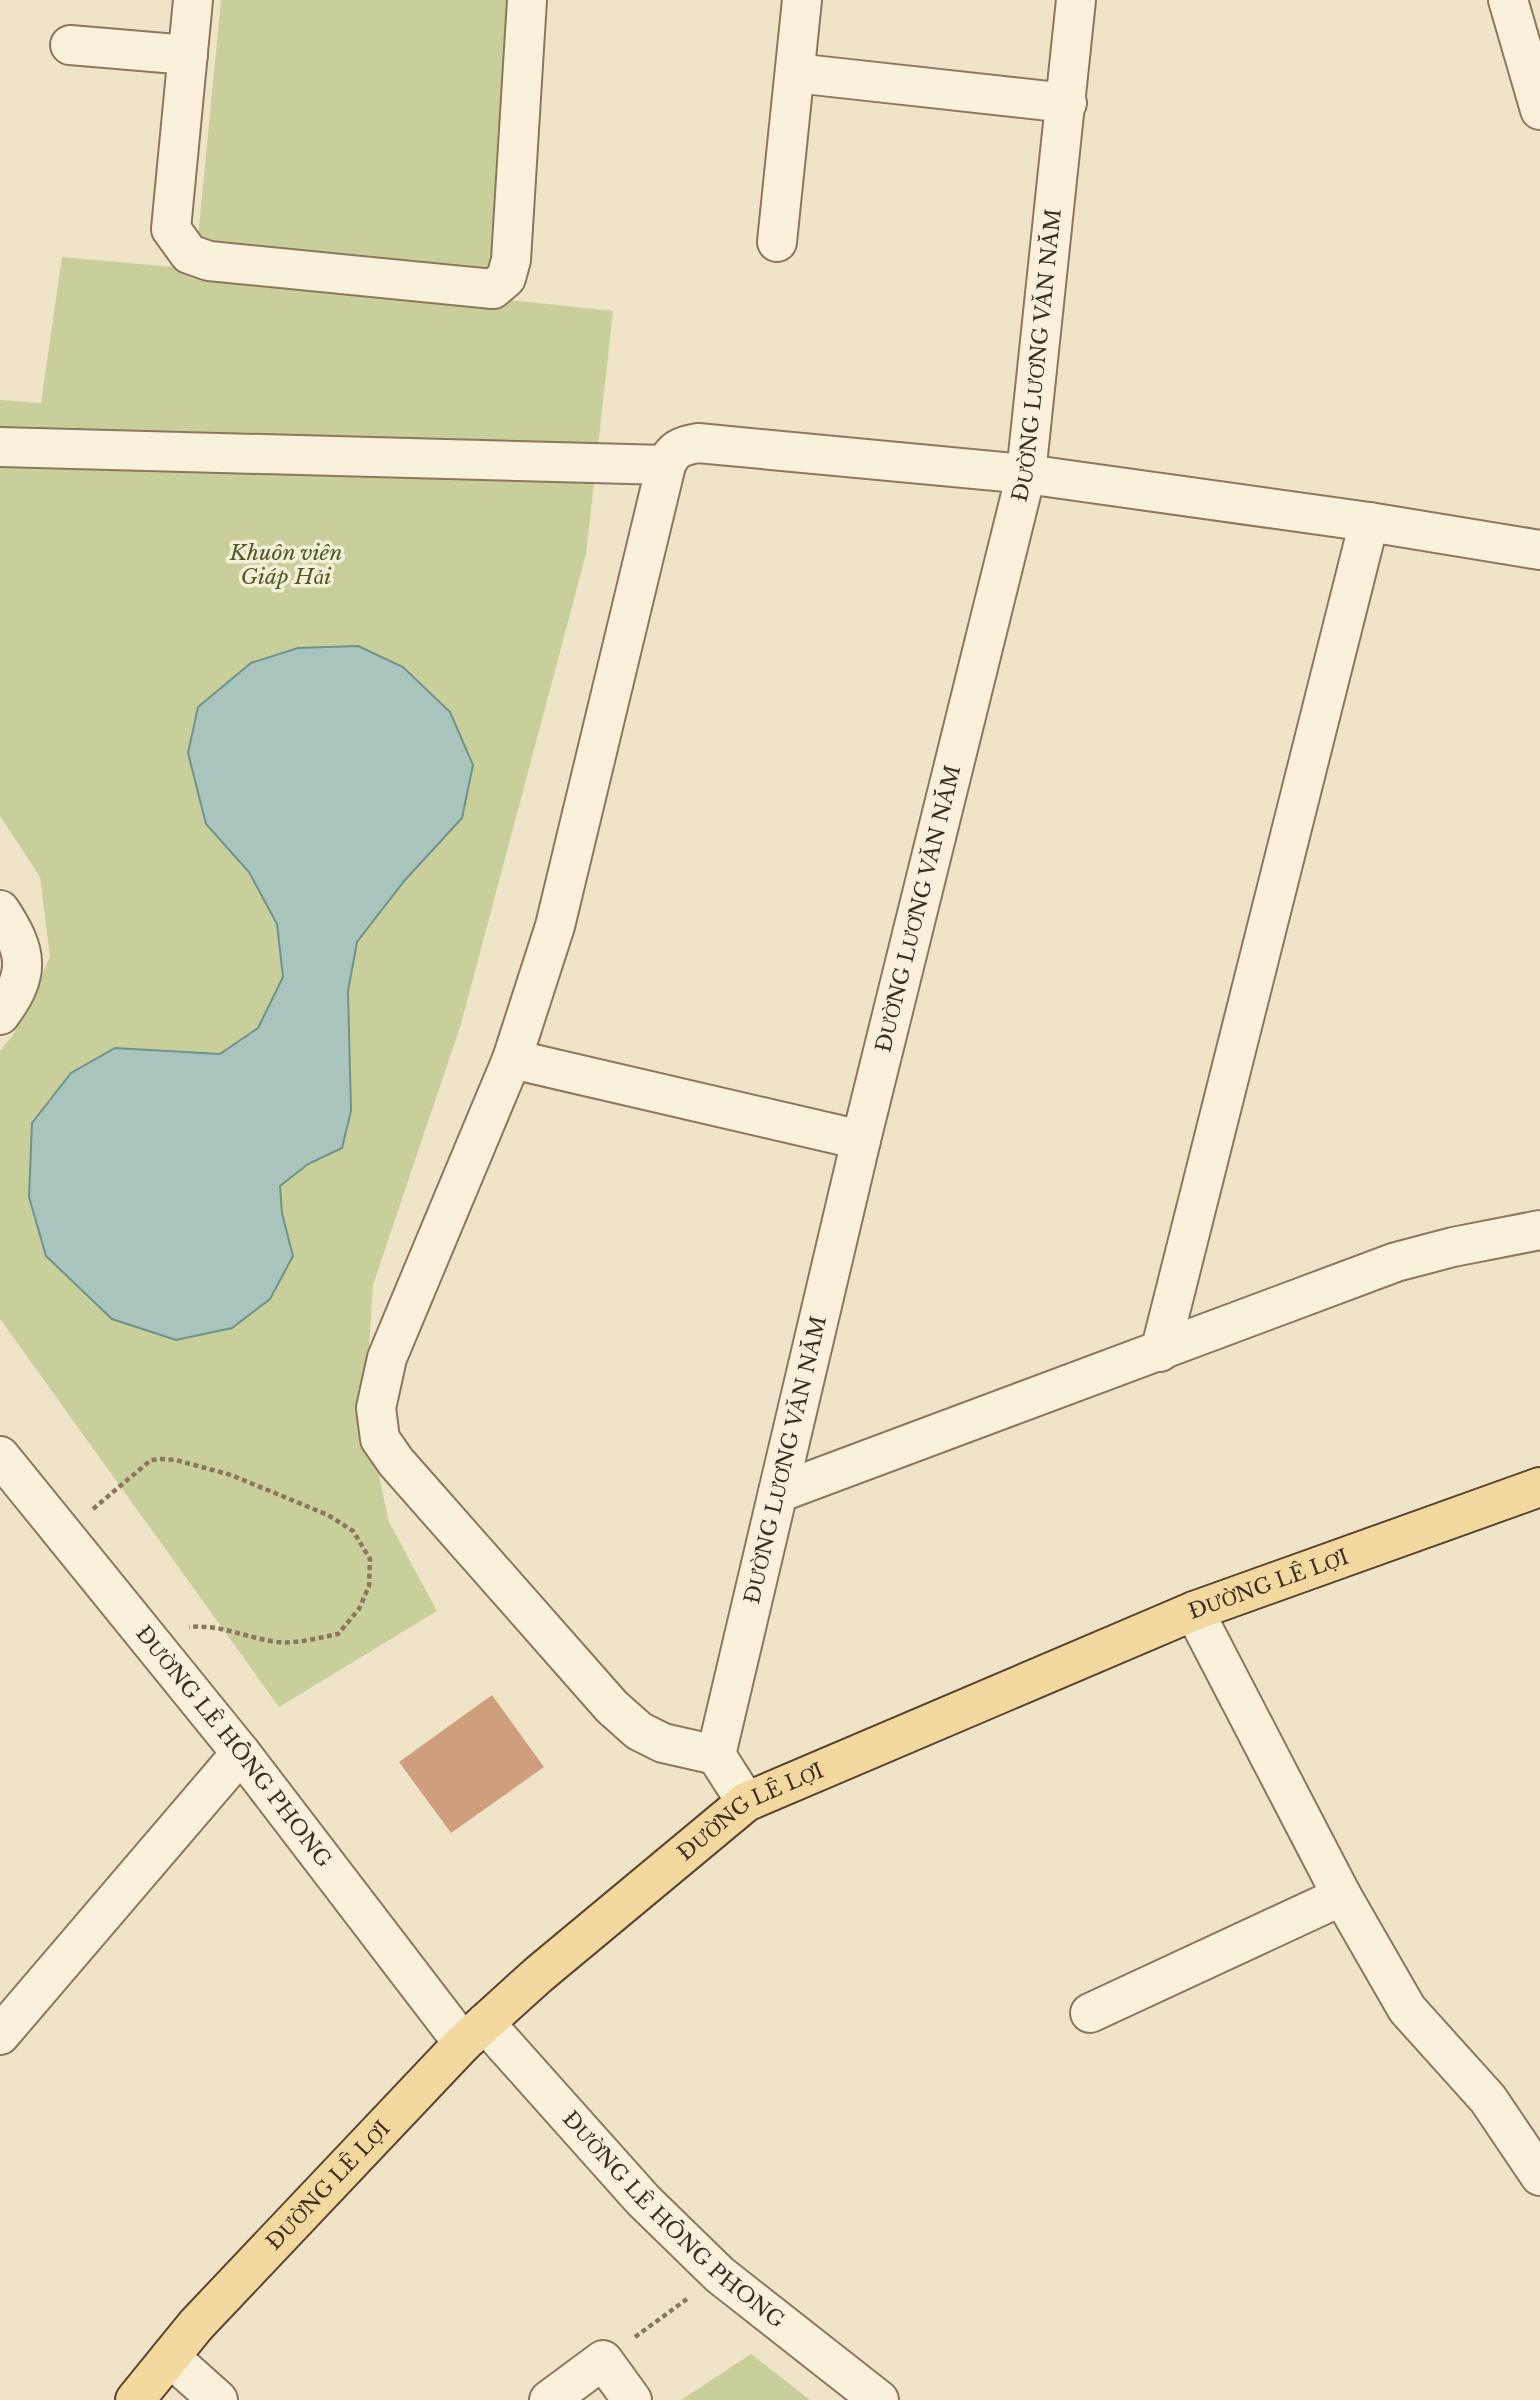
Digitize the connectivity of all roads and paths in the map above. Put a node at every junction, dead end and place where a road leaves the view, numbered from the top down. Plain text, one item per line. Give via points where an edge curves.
1 (193, 0) edge
2 (527, 0) edge
3 (803, 0) edge
4 (1076, 0) edge
5 (1508, 0) edge
6 (70, 45) dead end
7 (188, 55) junction
8 (795, 74) junction
9 (1067, 103) junction
10 (1540, 110) edge
11 (777, 242) dead end
12 (0, 447) edge
13 (666, 465) junction
14 (1026, 474) junction
15 (1369, 522) junction
16 (1540, 550) edge
17 (0, 910) edge
18 (0, 1016) edge
19 (512, 1059) junction
20 (861, 1140) junction
21 (1540, 1230) edge
22 (1160, 1352) junction
23 (0, 1456) edge
24 (1540, 1487) edge
25 (778, 1493) junction
26 (63, 1533) junction
27 (1194, 1611) junction
28 (148, 1637) junction
29 (241, 1753) junction
30 (716, 1755) junction
31 (746, 1802) junction
32 (1342, 1896) junction
33 (1090, 2013) dead end
34 (474, 2033) junction
35 (0, 2035) edge
36 (1540, 2176) edge
37 (720, 2275) junction
38 (170, 2357) junction
39 (603, 2360) junction
40 (135, 2400) edge
41 (218, 2400) edge
42 (549, 2400) edge
43 (632, 2400) edge
44 (879, 2400) edge

1 - 7 street
2 - 7 street via 511,260 506,278 493,289 209,261 189,254 171,229
3 - 8 street
4 - 9 street, ĐƯỜNG LƯƠNG VĂN NẮM
5 - 10 street
6 - 7 street
8 - 9 street
8 - 11 street
9 - 14 street, ĐƯỜNG LƯƠNG VĂN NẮM
12 - 13 street
13 - 14 street via 682,446 698,443
13 - 19 street via 555,926
14 - 15 street
14 - 20 street, ĐƯỜNG LƯƠNG VĂN NẮM
15 - 16 street
15 - 22 street
17 - 18 street via 15,933 22,961 20,982
19 - 20 street
19 - 30 street via 387,1358 376,1408 380,1439 612,1707 639,1731 663,1743
20 - 25 street, ĐƯỜNG LƯƠNG VĂN NẮM
21 - 22 street via 1396,1262
22 - 25 street
23 - 26 street, ĐƯỜNG LÊ HỒNG PHONG
24 - 27 main road, ĐƯỜNG LÊ LỢI
25 - 30 street, ĐƯỜNG LƯƠNG VĂN NẮM
26 - 28 street, ĐƯỜNG LÊ HỒNG PHONG
26 - 28 path via 151,1460 176,1460 231,1475 328,1515 352,1531 370,1559 369,1587 338,1634 278,1642 208,1625
27 - 31 main road, ĐƯỜNG LÊ LỢI
27 - 32 street
28 - 29 street, ĐƯỜNG LÊ HỒNG PHONG
29 - 34 street, ĐƯỜNG LÊ HỒNG PHONG
29 - 35 street
30 - 31 street
31 - 34 main road, ĐƯỜNG LÊ LỢI
32 - 33 street
32 - 36 street via 1407,2009 1488,2099
34 - 37 street, ĐƯỜNG LÊ HỒNG PHONG
34 - 38 main road, ĐƯỜNG LÊ LỢI via 195,2325
37 - 39 path
37 - 44 street, ĐƯỜNG LÊ HỒNG PHONG
38 - 40 main road, ĐƯỜNG LÊ LỢI
38 - 41 street
39 - 42 street
39 - 43 street

